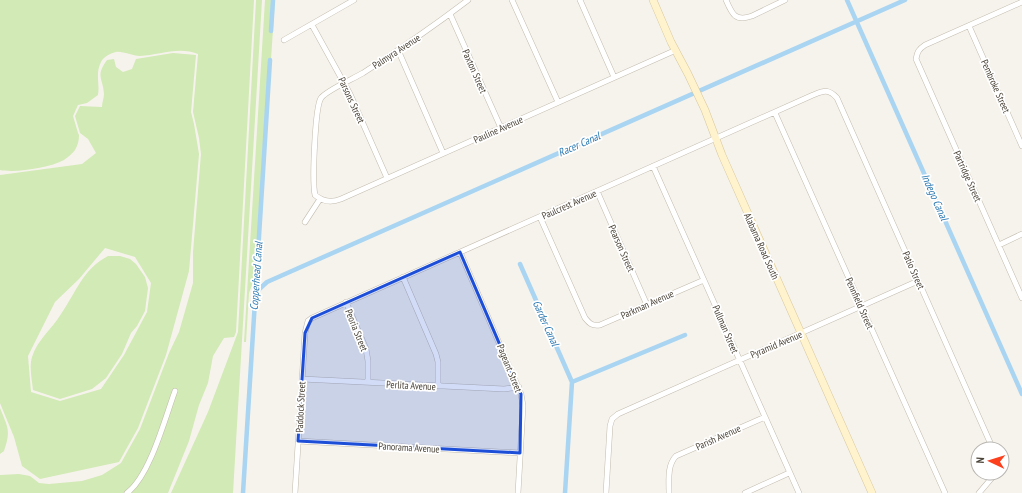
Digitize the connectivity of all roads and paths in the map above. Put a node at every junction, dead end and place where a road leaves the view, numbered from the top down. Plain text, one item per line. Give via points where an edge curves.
1 (354, 0) edge
2 (468, 0) edge
3 (512, 0) edge
4 (580, 0) edge
5 (653, 0) edge
6 (726, 0) edge
7 (785, 0) edge
8 (1022, 2) edge
9 (450, 14) junction
10 (312, 25) junction
11 (969, 26) junction
12 (284, 40) dead end
13 (398, 50) junction
14 (676, 50) junction
15 (614, 77) junction
16 (345, 83) junction
17 (832, 93) joint
18 (558, 102) junction
19 (774, 112) junction
20 (501, 128) junction
21 (715, 138) junction
22 (1022, 146) edge
23 (443, 153) junction
24 (653, 166) junction
25 (387, 178) junction
26 (597, 191) junction
27 (320, 199) junction
28 (540, 217) junction
29 (305, 222) dead end
30 (1022, 234) edge
31 (999, 245) junction
32 (460, 252) junction
33 (403, 277) junction
34 (704, 280) junction
35 (918, 281) junction
36 (1022, 298) edge
37 (346, 302) junction
38 (647, 305) junction
39 (861, 306) junction
40 (308, 322) joint
41 (801, 333) junction
42 (739, 360) junction
43 (302, 379) junction
44 (368, 382) junction
45 (438, 386) junction
46 (519, 387) junction
47 (175, 391) dead end
48 (764, 417) junction
49 (298, 441) junction
50 (990, 441) edge
51 (520, 453) junction
52 (789, 473) junction
53 (989, 481) edge
54 (127, 493) edge
55 (295, 493) edge
56 (518, 493) edge
57 (606, 493) edge
58 (669, 493) edge
59 (745, 493) edge
60 (799, 493) edge
61 (872, 493) edge
62 (945, 493) edge
63 (979, 493) edge

1 - 10 street
2 - 9 street, Palmyra Avenue
3 - 18 street
4 - 15 street
5 - 14 street, Alabama Road South
6 - 7 street via 734,16 739,18 752,16
8 - 11 street
9 - 13 street, Palmyra Avenue
9 - 20 street, Paxton Street
10 - 12 street
10 - 16 street, Parsons Street
11 - 22 street, Pembroke Street
11 - 31 street, Partridge Street via 920,48 916,53 916,59
13 - 16 street, Palmyra Avenue
13 - 23 street
14 - 15 street, Pauline Avenue
14 - 21 street, Alabama Road South
15 - 18 street, Pauline Avenue
16 - 25 street, Parsons Street
16 - 27 street, Palmyra Avenue via 326,93 317,109 313,177 315,195
17 - 19 street, Paulcrest Avenue via 822,91
17 - 35 street, Patio Street via 837,98
18 - 20 street, Pauline Avenue
19 - 21 street, Paulcrest Avenue
19 - 39 street, Pennfield Street
20 - 23 street, Pauline Avenue
21 - 24 street, Paulcrest Avenue
21 - 41 street, Alabama Road South
23 - 25 street, Pauline Avenue
24 - 26 street, Paulcrest Avenue
24 - 34 street, Pullman Street
25 - 27 street, Pauline Avenue via 336,201
26 - 28 street, Paulcrest Avenue
26 - 38 street, Pearson Street
27 - 29 street
28 - 32 street, Paulcrest Avenue
28 - 38 street, Parkman Avenue via 590,324 600,325
30 - 31 street
31 - 36 street, Partridge Street
32 - 33 street, Paulcrest Avenue
32 - 46 street, Pageant Street
33 - 37 street, Paulcrest Avenue
33 - 45 street via 436,354
34 - 38 street, Parkman Avenue
34 - 42 street, Pullman Street
35 - 39 street, Pyramid Avenue
35 - 50 street, Patio Street
37 - 40 street, Paulcrest Avenue
37 - 44 street, Peoria Street via 366,349
39 - 41 street, Pyramid Avenue
39 - 62 street, Pennfield Street
40 - 43 street, Paddock Street
41 - 42 street, Pyramid Avenue
41 - 61 street, Alabama Road South
42 - 48 street, Pullman Street
42 - 57 street, Pyramid Avenue via 612,419
43 - 44 street, Perlita Avenue
43 - 49 street, Paddock Street
44 - 45 street, Perlita Avenue
45 - 46 street, Perlita Avenue via 504,389
46 - 51 street, Pageant Street via 522,400
47 - 54 street via 148,464 136,484
48 - 52 street, Pullman Street
48 - 58 street, Parish Avenue via 676,456 670,468
49 - 51 street, Panorama Avenue
49 - 55 street, Paddock Street
51 - 56 street, Pageant Street
52 - 59 street
52 - 60 street, Pullman Street
53 - 63 street

